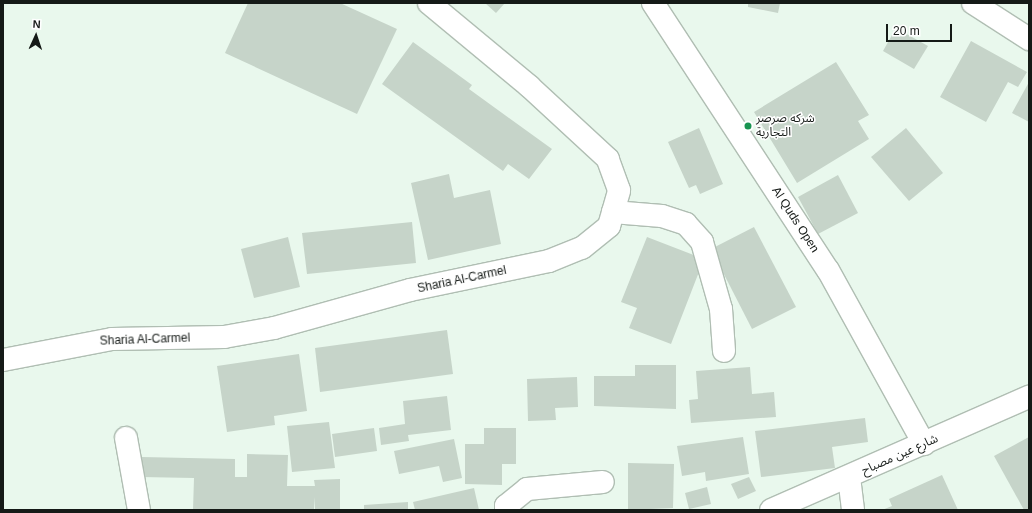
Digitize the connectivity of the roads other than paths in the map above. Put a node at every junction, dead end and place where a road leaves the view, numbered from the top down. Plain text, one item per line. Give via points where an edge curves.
1 (429, 3) edge
2 (653, 3) edge
3 (973, 3) edge
4 (1029, 39) edge
5 (613, 212) junction
6 (724, 351) dead end
7 (3, 360) edge
8 (1029, 397) edge
9 (126, 438) dead end
10 (924, 444) junction
11 (849, 477) junction
12 (602, 482) dead end
13 (139, 510) edge
14 (506, 510) edge
15 (771, 510) edge
16 (853, 510) edge

1 - 5 street, Sharia Al-Carmel via 529,86 608,159 619,190
2 - 10 street, Al Quds Open via 828,270
3 - 4 street
5 - 6 street via 662,216 686,224 702,242 720,309
5 - 7 street, Sharia Al-Carmel via 609,226 582,248 549,261 410,290 274,328 224,337 112,339
8 - 10 street, شارع عين مصباح
9 - 13 street
10 - 11 street, شارع عين مصباح
11 - 15 street, شارع عين مصباح
11 - 16 street
12 - 14 street via 527,489 506,506

